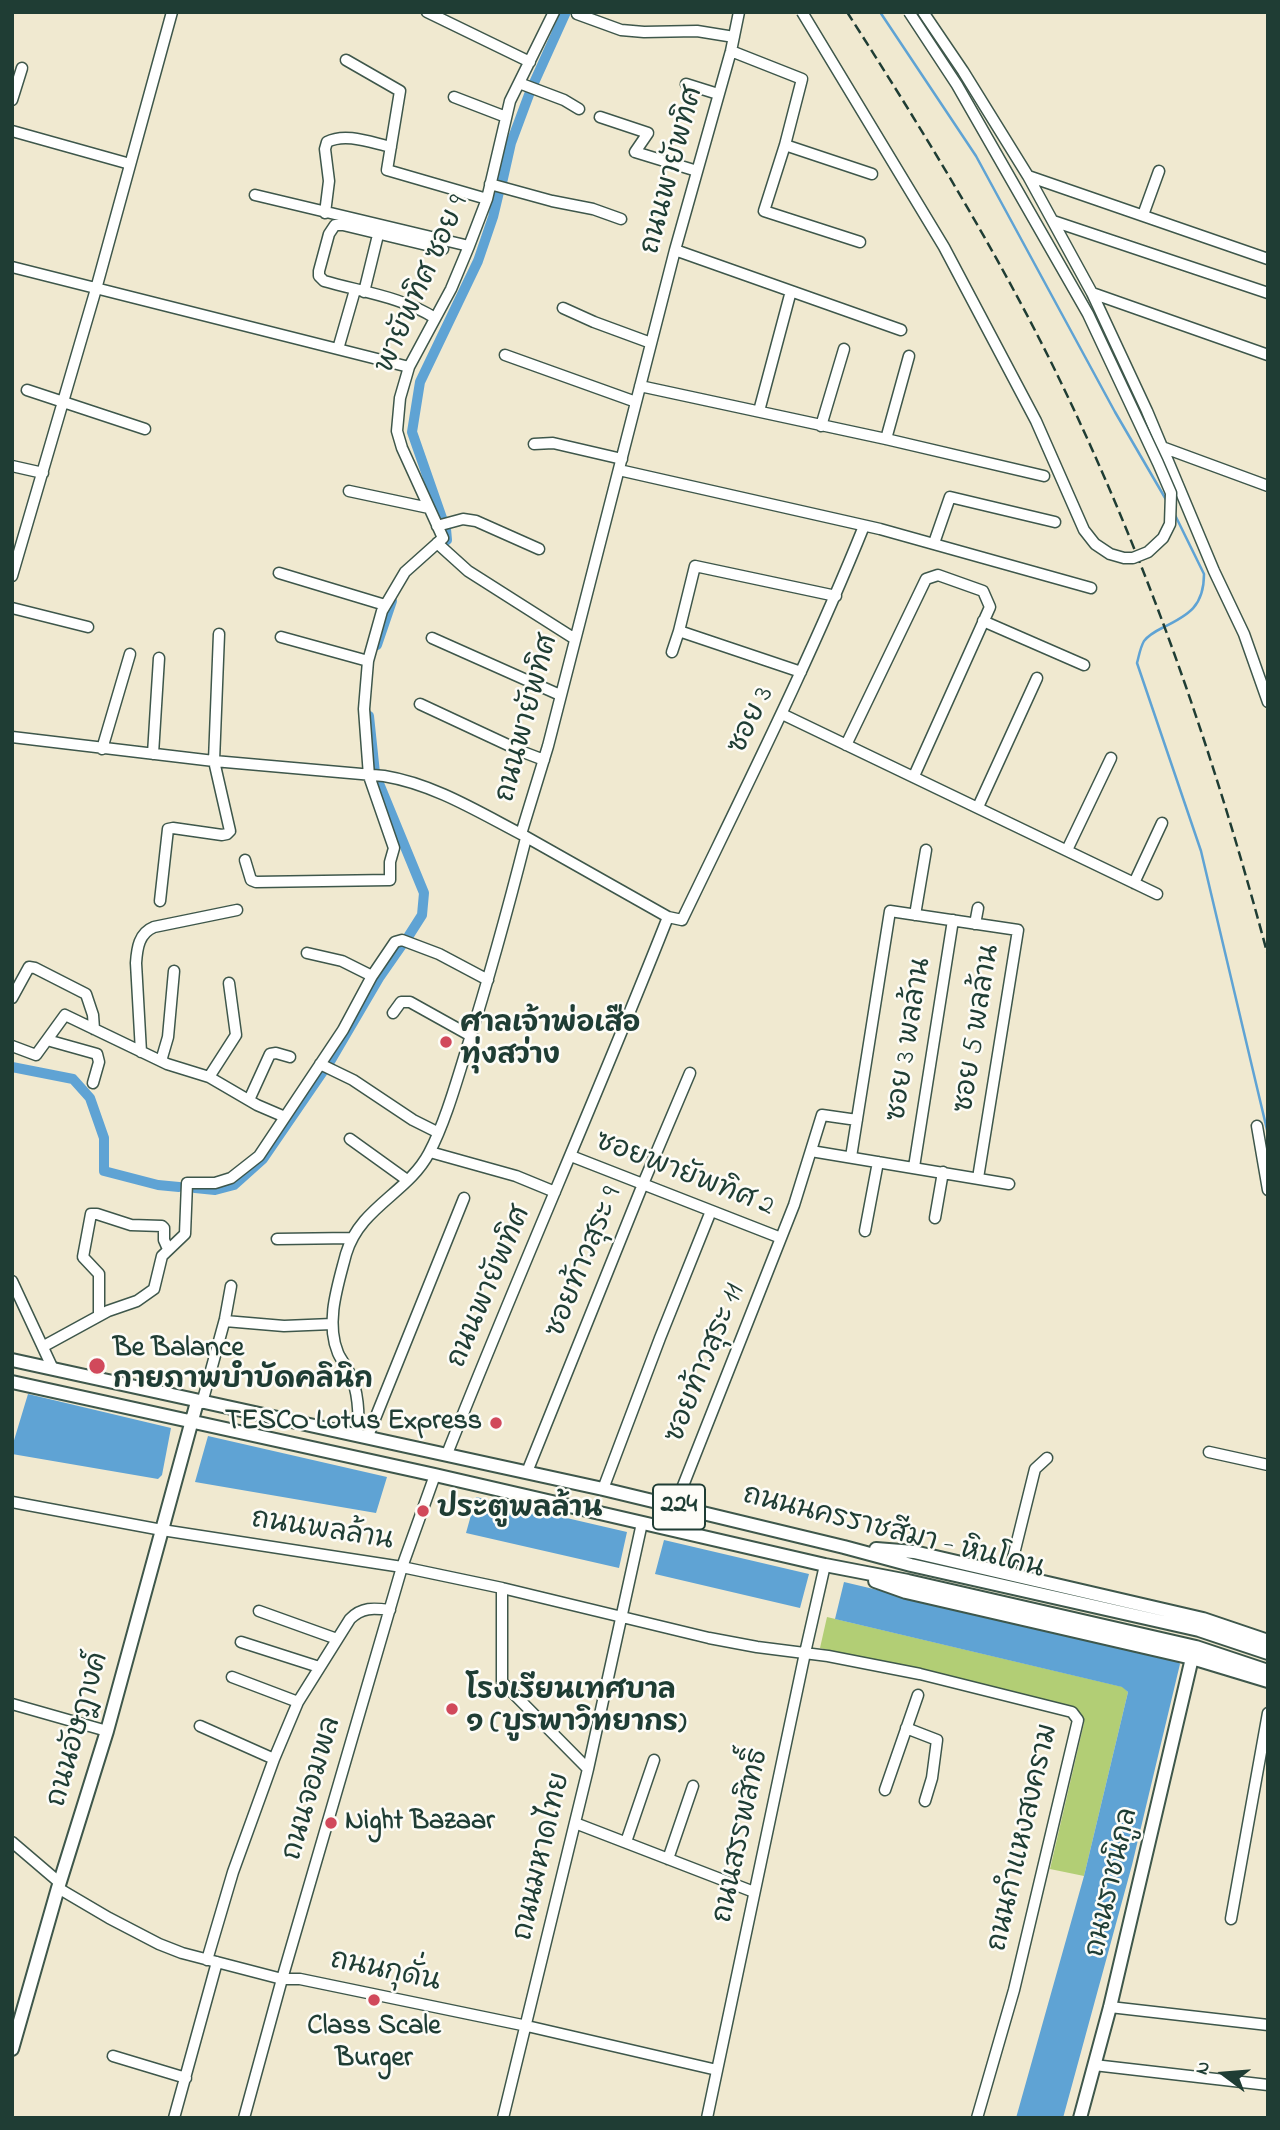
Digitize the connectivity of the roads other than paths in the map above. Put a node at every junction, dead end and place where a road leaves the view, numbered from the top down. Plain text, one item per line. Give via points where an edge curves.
1 (172, 12) edge
2 (427, 12) edge
3 (554, 12) edge
4 (739, 12) edge
5 (802, 12) edge
6 (909, 12) edge
7 (923, 12) edge
8 (577, 15) dead end
9 (734, 37) junction
10 (731, 51) junction
11 (346, 60) dead end
12 (530, 62) junction
13 (22, 68) dead end
14 (519, 83) junction
15 (686, 84) dead end
16 (718, 94) junction
17 (454, 97) dead end
18 (12, 100) edge
19 (579, 109) dead end
20 (506, 117) junction
21 (600, 117) dead end
22 (12, 131) edge
23 (785, 145) junction
24 (391, 147) junction
25 (130, 164) junction
26 (696, 171) junction
27 (1159, 171) dead end
28 (872, 174) dead end
29 (1028, 176) junction
30 (490, 184) junction
31 (255, 195) dead end
32 (487, 199) junction
33 (325, 213) junction
34 (1143, 215) junction
35 (621, 219) dead end
36 (1053, 221) junction
37 (378, 234) junction
38 (860, 242) dead end
39 (469, 246) junction
40 (443, 249) dead end
41 (675, 250) junction
42 (1268, 259) edge
43 (12, 261) edge
44 (12, 267) edge
45 (97, 286) junction
46 (359, 291) junction
47 (791, 291) junction
48 (1092, 293) junction
49 (1268, 293) edge
50 (563, 308) dead end
51 (435, 318) junction
52 (901, 330) dead end
53 (651, 343) junction
54 (338, 349) junction
55 (844, 349) dead end
56 (505, 355) dead end
57 (1268, 355) edge
58 (909, 356) dead end
59 (409, 367) junction
60 (640, 386) junction
61 (27, 390) dead end
62 (636, 402) junction
63 (63, 404) junction
64 (759, 411) junction
65 (821, 426) junction
66 (145, 429) dead end
67 (886, 439) junction
68 (534, 444) dead end
69 (1162, 447) junction
70 (622, 459) junction
71 (12, 466) edge
72 (619, 470) junction
73 (43, 472) junction
74 (1044, 476) dead end
75 (1268, 486) edge
76 (349, 491) dead end
77 (429, 508) junction
78 (1055, 522) dead end
79 (437, 526) junction
80 (864, 526) junction
81 (440, 540) junction
82 (934, 543) junction
83 (538, 549) dead end
84 (14, 564) edge
85 (279, 573) dead end
86 (12, 576) edge
87 (1091, 588) dead end
88 (836, 596) junction
89 (385, 605) junction
90 (12, 608) edge
91 (983, 621) junction
92 (88, 627) dead end
93 (679, 631) junction
94 (219, 634) dead end
95 (281, 637) dead end
96 (432, 638) dead end
97 (575, 639) junction
98 (672, 652) dead end
99 (130, 654) dead end
100 (159, 658) dead end
101 (368, 661) junction
102 (1084, 665) dead end
103 (801, 672) junction
104 (1037, 678) dead end
105 (560, 695) junction
106 (1268, 702) edge
107 (420, 704) dead end
108 (782, 714) junction
109 (12, 737) edge
110 (846, 745) junction
111 (102, 749) junction
112 (153, 754) junction
113 (1111, 758) dead end
114 (544, 760) junction
115 (214, 761) junction
116 (369, 776) junction
117 (914, 776) junction
118 (978, 807) junction
119 (1162, 823) dead end
120 (523, 836) junction
121 (926, 850) dead end
122 (1067, 850) junction
123 (245, 860) dead end
124 (1134, 883) junction
125 (1157, 894) dead end
126 (160, 901) dead end
127 (978, 908) dead end
128 (237, 910) dead end
129 (915, 915) junction
130 (668, 917) junction
131 (953, 920) junction
132 (975, 924) junction
133 (307, 953) dead end
134 (174, 971) dead end
135 (372, 976) junction
136 (488, 980) junction
137 (229, 984) dead end
138 (12, 998) edge
139 (393, 1013) dead end
140 (94, 1029) junction
141 (471, 1036) junction
142 (47, 1040) junction
143 (12, 1046) edge
144 (141, 1052) junction
145 (290, 1057) dead end
146 (160, 1061) junction
147 (320, 1064) junction
148 (690, 1073) dead end
149 (209, 1077) junction
150 (93, 1083) dead end
151 (249, 1100) junction
152 (285, 1117) junction
153 (857, 1120) junction
154 (1257, 1126) dead end
155 (437, 1132) junction
156 (350, 1139) dead end
157 (811, 1150) junction
158 (430, 1152) junction
159 (571, 1156) junction
160 (851, 1157) junction
161 (878, 1162) junction
162 (914, 1167) junction
163 (943, 1172) junction
164 (978, 1178) junction
165 (407, 1180) junction
166 (642, 1184) junction
167 (1009, 1184) dead end
168 (1268, 1190) edge
169 (555, 1192) junction
170 (464, 1198) dead end
171 (710, 1211) junction
172 (935, 1218) dead end
173 (865, 1231) dead end
174 (352, 1238) junction
175 (781, 1238) junction
176 (277, 1239) dead end
177 (168, 1249) junction
178 (12, 1281) edge
179 (231, 1286) dead end
180 (99, 1316) junction
181 (225, 1321) junction
182 (332, 1324) junction
183 (44, 1346) junction
184 (16, 1360) edge
185 (53, 1369) junction
186 (12, 1383) edge
187 (199, 1402) junction
188 (191, 1423) junction
189 (362, 1435) junction
190 (1209, 1452) dead end
191 (447, 1454) junction
192 (1047, 1458) dead end
193 (1268, 1465) edge
194 (527, 1472) junction
195 (435, 1475) junction
196 (603, 1489) junction
197 (12, 1502) edge
198 (675, 1506) junction
199 (642, 1523) junction
200 (162, 1530) junction
201 (844, 1547) junction
202 (825, 1565) junction
203 (402, 1567) junction
204 (841, 1569) junction
205 (1009, 1574) junction
206 (502, 1588) junction
207 (390, 1610) junction
208 (259, 1611) dead end
209 (622, 1617) junction
210 (337, 1639) junction
211 (240, 1642) dead end
212 (1268, 1642) edge
213 (805, 1653) junction
214 (1268, 1653) edge
215 (1192, 1658) junction
216 (319, 1667) junction
217 (1268, 1671) edge
218 (232, 1677) dead end
219 (1268, 1681) edge
220 (918, 1695) dead end
221 (298, 1702) junction
222 (12, 1704) edge
223 (1268, 1713) edge
224 (200, 1726) dead end
225 (906, 1728) junction
226 (107, 1731) junction
227 (274, 1759) junction
228 (654, 1760) dead end
229 (588, 1769) junction
230 (693, 1786) dead end
231 (885, 1790) dead end
232 (925, 1801) dead end
233 (575, 1823) junction
234 (12, 1842) edge
235 (626, 1842) junction
236 (668, 1858) junction
237 (59, 1885) junction
238 (754, 1892) junction
239 (1231, 1919) dead end
240 (212, 1961) junction
241 (282, 1979) junction
242 (1110, 2007) junction
243 (1268, 2025) edge
244 (527, 2026) junction
245 (14, 2034) edge
246 (12, 2049) edge
247 (113, 2056) dead end
248 (1094, 2065) junction
249 (717, 2070) junction
250 (186, 2078) junction
251 (1268, 2085) edge
252 (174, 2118) edge
253 (244, 2118) edge
254 (503, 2118) edge
255 (708, 2118) edge
256 (977, 2118) edge
257 (1080, 2118) edge

1 - 25 street
2 - 12 street
3 - 12 street, พายัพทิศ ซอย 9
4 - 9 street, ถนนพายัพทิศ
5 - 6 street, bridge via 944,247 1036,421 1084,530 1110,554 1133,558 1156,547 1163,538 1170,524 1171,493 1087,314 957,85
7 - 29 street
8 - 9 street via 621,30 697,31
9 - 10 street, ถนนพายัพทิศ
10 - 16 street, ถนนพายัพทิศ
10 - 23 street via 802,79
11 - 24 street via 400,91
12 - 14 street, พายัพทิศ ซอย 9
13 - 18 street
14 - 19 street
14 - 20 street, พายัพทิศ ซอย 9
15 - 16 street
16 - 26 street, ถนนพายัพทิศ
17 - 20 street
20 - 30 street, พายัพทิศ ซอย 9
21 - 26 street via 649,132 635,152
22 - 25 street
23 - 28 street
23 - 38 street via 764,211
24 - 32 street via 387,170
24 - 33 street via 352,138 327,142
25 - 45 street
26 - 41 street, ถนนพายัพทิศ
27 - 34 street
29 - 34 street
29 - 36 street
30 - 32 street, พายัพทิศ ซอย 9
30 - 35 street
31 - 33 street
32 - 39 street, พายัพทิศ ซอย 9
33 - 39 street
34 - 42 street
36 - 48 street
36 - 49 street
37 - 40 street
37 - 46 street
37 - 46 street via 343,225 331,229 319,276
39 - 51 street, พายัพทิศ ซอย 9
41 - 47 street
41 - 53 street, ถนนพายัพทิศ
43 - 45 street
44 - 45 street
45 - 54 street
45 - 63 street
46 - 51 street via 394,299
46 - 54 street
47 - 52 street
47 - 64 street
48 - 57 street
48 - 69 street
50 - 53 street
51 - 59 street, พายัพทิศ ซอย 9
53 - 60 street, ถนนพายัพทิศ
54 - 59 street
55 - 65 street
56 - 62 street
58 - 67 street
59 - 77 street, พายัพทิศ ซอย 9 via 397,431
60 - 62 street, ถนนพายัพทิศ
60 - 64 street
61 - 63 street
62 - 70 street, ถนนพายัพทิศ
63 - 66 street
63 - 73 street
64 - 65 street
65 - 67 street
67 - 74 street
68 - 70 street via 552,443
69 - 75 street
69 - 106 street via 1244,634
70 - 72 street, ถนนพายัพทิศ
71 - 73 street
72 - 80 street
72 - 97 street, ถนนพายัพทิศ
73 - 84 street
76 - 77 street
77 - 79 street, พายัพทิศ ซอย 9
78 - 82 street via 950,497
79 - 81 street, พายัพทิศ ซอย 9
79 - 83 street via 463,519 476,521
80 - 82 street
80 - 88 street, ซอย 3
81 - 89 street via 405,572
81 - 97 street, พายัพทิศ ซอย 9 via 468,571
82 - 87 street
84 - 86 street
85 - 89 street
88 - 93 street via 695,566
88 - 103 street, ซอย 3
89 - 101 street
90 - 92 street
91 - 102 street
91 - 110 street via 990,607 983,591 938,575 926,579
91 - 117 street
93 - 98 street
93 - 103 street
94 - 115 street
95 - 101 street
96 - 105 street
97 - 105 street, ถนนพายัพทิศ
99 - 111 street
100 - 112 street
101 - 116 street via 364,709
103 - 108 street, ซอย 3
104 - 118 street
105 - 114 street, ถนนพายัพทิศ
107 - 114 street
108 - 110 street
108 - 130 street, ซอย 3 via 682,920
109 - 111 street
110 - 117 street
111 - 112 street
112 - 115 street
113 - 122 street
114 - 120 street, ถนนพายัพทิศ
115 - 116 street
115 - 126 street via 230,832 169,829
116 - 120 street via 408,780
116 - 123 street via 394,848 390,880 257,882 251,880
117 - 118 street
118 - 122 street
119 - 124 street
120 - 130 street, ถนนพายัพทิศ
120 - 136 street
121 - 129 street
122 - 124 street
124 - 125 street
127 - 132 street
128 - 144 street via 144,933 136,963
129 - 131 street, ซอย 5 พลล้าน
129 - 153 street, ซอย 5 พลล้าน via 890,911
130 - 159 street, ถนนพายัพทิศ
131 - 132 street, ซอย 5 พลล้าน
131 - 162 street, ซอย 3 พลล้าน
132 - 164 street, ซอย 5 พลล้าน via 1018,930
133 - 135 street via 342,961
134 - 146 street via 168,1037
135 - 136 street via 395,942 402,940
135 - 147 street
136 - 141 street
137 - 149 street via 236,1035
138 - 140 street via 29,967 35,968 86,993
139 - 141 street via 401,1002 410,1002
140 - 142 street via 65,1015
140 - 144 street
141 - 155 street
142 - 143 street via 36,1055
142 - 150 street via 97,1054
144 - 146 street
145 - 151 street via 271,1052
146 - 149 street
147 - 152 street
147 - 155 street
148 - 166 street, ซอยท้าวสุระ 9
149 - 151 street
151 - 152 street
152 - 177 street via 259,1156 230,1178 187,1183 185,1234
153 - 157 street, ซอยท้าวสุระ 11 via 822,1115
153 - 160 street, ซอย 5 พลล้าน
154 - 168 street
155 - 158 street
156 - 165 street
157 - 160 street
157 - 175 street, ซอยท้าวสุระ 11
158 - 165 street
158 - 169 street
159 - 166 street, ซอยพายัพทิศ 2
159 - 169 street, ถนนพายัพทิศ
160 - 161 street
161 - 162 street
161 - 173 street
162 - 163 street
163 - 164 street
163 - 172 street
164 - 167 street
165 - 174 street via 360,1224
166 - 171 street, ซอยพายัพทิศ 2
166 - 194 street, ซอยท้าวสุระ 9
169 - 191 street, ถนนพายัพทิศ
170 - 189 street
171 - 175 street, ซอยพายัพทิศ 2
171 - 196 street
174 - 176 street
174 - 182 street
175 - 198 street, ซอยท้าวสุระ 11
177 - 180 street via 153,1289 137,1301
177 - 180 street via 162,1226 131,1225 91,1214 83,1257 99,1274
178 - 183 street
179 - 181 street
180 - 183 street
181 - 182 street
181 - 187 street
182 - 189 street via 338,1353 354,1387
183 - 185 street
184 - 185 main road, ถนนนครราชสีมา - หินโคน / 224
184 - 186 main road
185 - 187 main road, ถนนนครราชสีมา - หินโคน / 224
186 - 188 main road
187 - 188 main road, ถนนอัษฎางค์
187 - 189 main road, ถนนนครราชสีมา - หินโคน / 224
188 - 195 main road
188 - 200 main road, ถนนอัษฎางค์
189 - 191 main road, ถนนนครราชสีมา - หินโคน / 224
190 - 193 street
191 - 194 main road, ถนนนครราชสีมา - หินโคน / 224
191 - 195 main road
192 - 205 street via 1035,1469
194 - 196 main road, ถนนนครราชสีมา - หินโคน / 224
195 - 199 main road
195 - 203 street, ถนนจอมพล
196 - 198 main road, ถนนนครราชสีมา - หินโคน / 224
197 - 200 street, ถนนพลล้าน
198 - 201 main road, ถนนนครราชสีมา - หินโคน / 224
199 - 202 main road
199 - 209 street, ถนนมหาดไทย
200 - 203 street, ถนนพลล้าน
200 - 226 main road, ถนนอัษฎางค์
201 - 205 main road via 914,1552
201 - 214 main road, ถนนนครราชสีมา - หินโคน / 224 via 1199,1630
202 - 204 main road
202 - 213 street, ถนนสรรพสิทธิ์
203 - 206 street, ถนนพลล้าน
203 - 207 street, ถนนจอมพล
204 - 215 main road via 906,1592
204 - 217 main road via 1195,1647
205 - 212 main road via 1203,1619
206 - 209 street, ถนนพลล้าน
206 - 229 street via 502,1682
207 - 210 street via 358,1611
207 - 241 street, ถนนจอมพล
208 - 210 street
209 - 213 street via 709,1638
209 - 229 street, ถนนมหาดไทย
210 - 216 street
211 - 216 street
213 - 238 street, ถนนสรรพสิทธิ์
213 - 256 street, ถนนกำแหงสงคราม via 920,1674 1072,1712 1078,1720 1014,1990
215 - 219 main road
215 - 242 main road, ถนนราชนิกูล
216 - 221 street
218 - 221 street
220 - 225 street
221 - 227 street
222 - 226 street
223 - 239 street
224 - 227 street
225 - 231 street
225 - 232 street via 937,1740
226 - 237 main road, ถนนอัษฎางค์
227 - 240 street via 233,1872
228 - 235 street
229 - 233 street, ถนนมหาดไทย
230 - 236 street
233 - 235 street
233 - 244 street, ถนนมหาดไทย
234 - 237 street, ถนนกุดั่น
235 - 236 street
236 - 238 street
237 - 240 street, ถนนกุดั่น via 159,1944
237 - 245 main road, ถนนอัษฎางค์
238 - 249 street, ถนนสรรพสิทธิ์
240 - 241 street, ถนนกุดั่น
240 - 250 street
241 - 244 street, ถนนกุดั่น
241 - 253 street, ถนนจอมพล
242 - 243 street
242 - 248 main road, ถนนราชนิกูล
244 - 249 street, ถนนกุดั่น
244 - 254 street, ถนนมหาดไทย
245 - 246 main road, ถนนอัษฎางค์
247 - 250 street
248 - 251 street
248 - 257 main road, ถนนราชนิกูล
249 - 255 street, ถนนสรรพสิทธิ์
250 - 252 street

